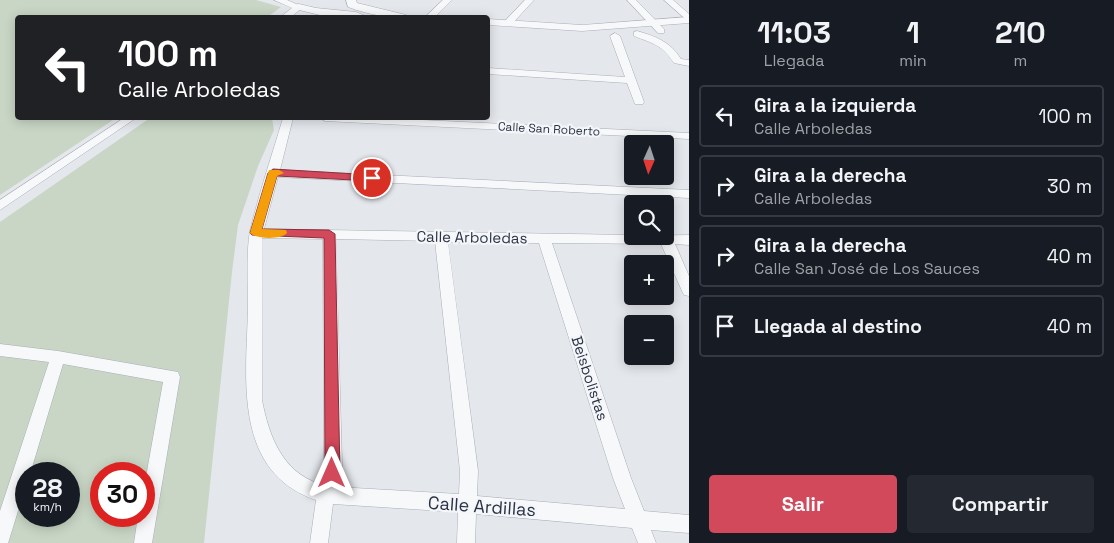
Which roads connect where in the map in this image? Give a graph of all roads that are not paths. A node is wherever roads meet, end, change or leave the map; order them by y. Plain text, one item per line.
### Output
1 (278, 0) edge
2 (311, 0) edge
3 (345, 0) edge
4 (350, 0) edge
5 (448, 0) edge
6 (530, 0) edge
7 (631, 0) edge
8 (668, 0) edge
9 (299, 8) junction
10 (288, 15) edge
11 (322, 15) edge
12 (356, 15) edge
13 (391, 15) edge
14 (431, 15) edge
15 (689, 19) edge
16 (652, 21) junction
17 (490, 22) edge
18 (508, 23) junction
19 (689, 29) edge
20 (490, 30) edge
21 (661, 31) junction
22 (637, 34) junction
23 (615, 36) junction
24 (684, 62) edge
25 (490, 70) edge
26 (631, 80) junction
27 (639, 102) dead end
28 (128, 120) edge
29 (287, 120) edge
30 (365, 120) edge
31 (686, 136) edge
32 (273, 173) junction
33 (689, 194) edge
34 (0, 206) edge
35 (256, 233) junction
36 (329, 234) junction
37 (441, 237) junction
38 (544, 238) junction
39 (624, 239) edge
40 (674, 240) edge
41 (689, 240) edge
42 (668, 245) edge
43 (689, 290) edge
44 (0, 350) edge
45 (58, 357) junction
46 (327, 495) junction
47 (468, 504) junction
48 (637, 518) junction
49 (689, 524) edge
50 (0, 540) edge
51 (143, 543) edge
52 (319, 543) edge
53 (466, 543) edge
54 (647, 543) edge

1 - 9 street
2 - 9 street
3 - 11 street
4 - 13 street
5 - 14 street
6 - 18 street
7 - 16 street
8 - 15 street
9 - 10 street
9 - 11 street
11 - 12 street
15 - 16 street
16 - 18 street
16 - 21 street
17 - 18 street
19 - 21 street
20 - 23 street
21 - 22 street
22 - 23 street
22 - 24 street
23 - 26 street
25 - 26 street
26 - 27 street
28 - 34 street
29 - 32 street
30 - 31 street, Calle San Roberto
32 - 33 street
32 - 35 street
35 - 36 street, Calle Arboledas
35 - 46 street, Calle Ardillas
36 - 37 street, Calle Arboledas
36 - 46 street
37 - 38 street, Calle Arboledas
37 - 47 street
38 - 39 street, Calle Arboledas
38 - 48 street, Beisbolistas
40 - 41 street, Calle Arboledas
42 - 43 street
44 - 45 street
45 - 50 street
45 - 51 street
46 - 47 street, Calle Ardillas
46 - 52 street
47 - 48 street, Calle Ardillas
47 - 53 street
48 - 49 street, Calle Ardillas
48 - 54 street, Beisbolistas

